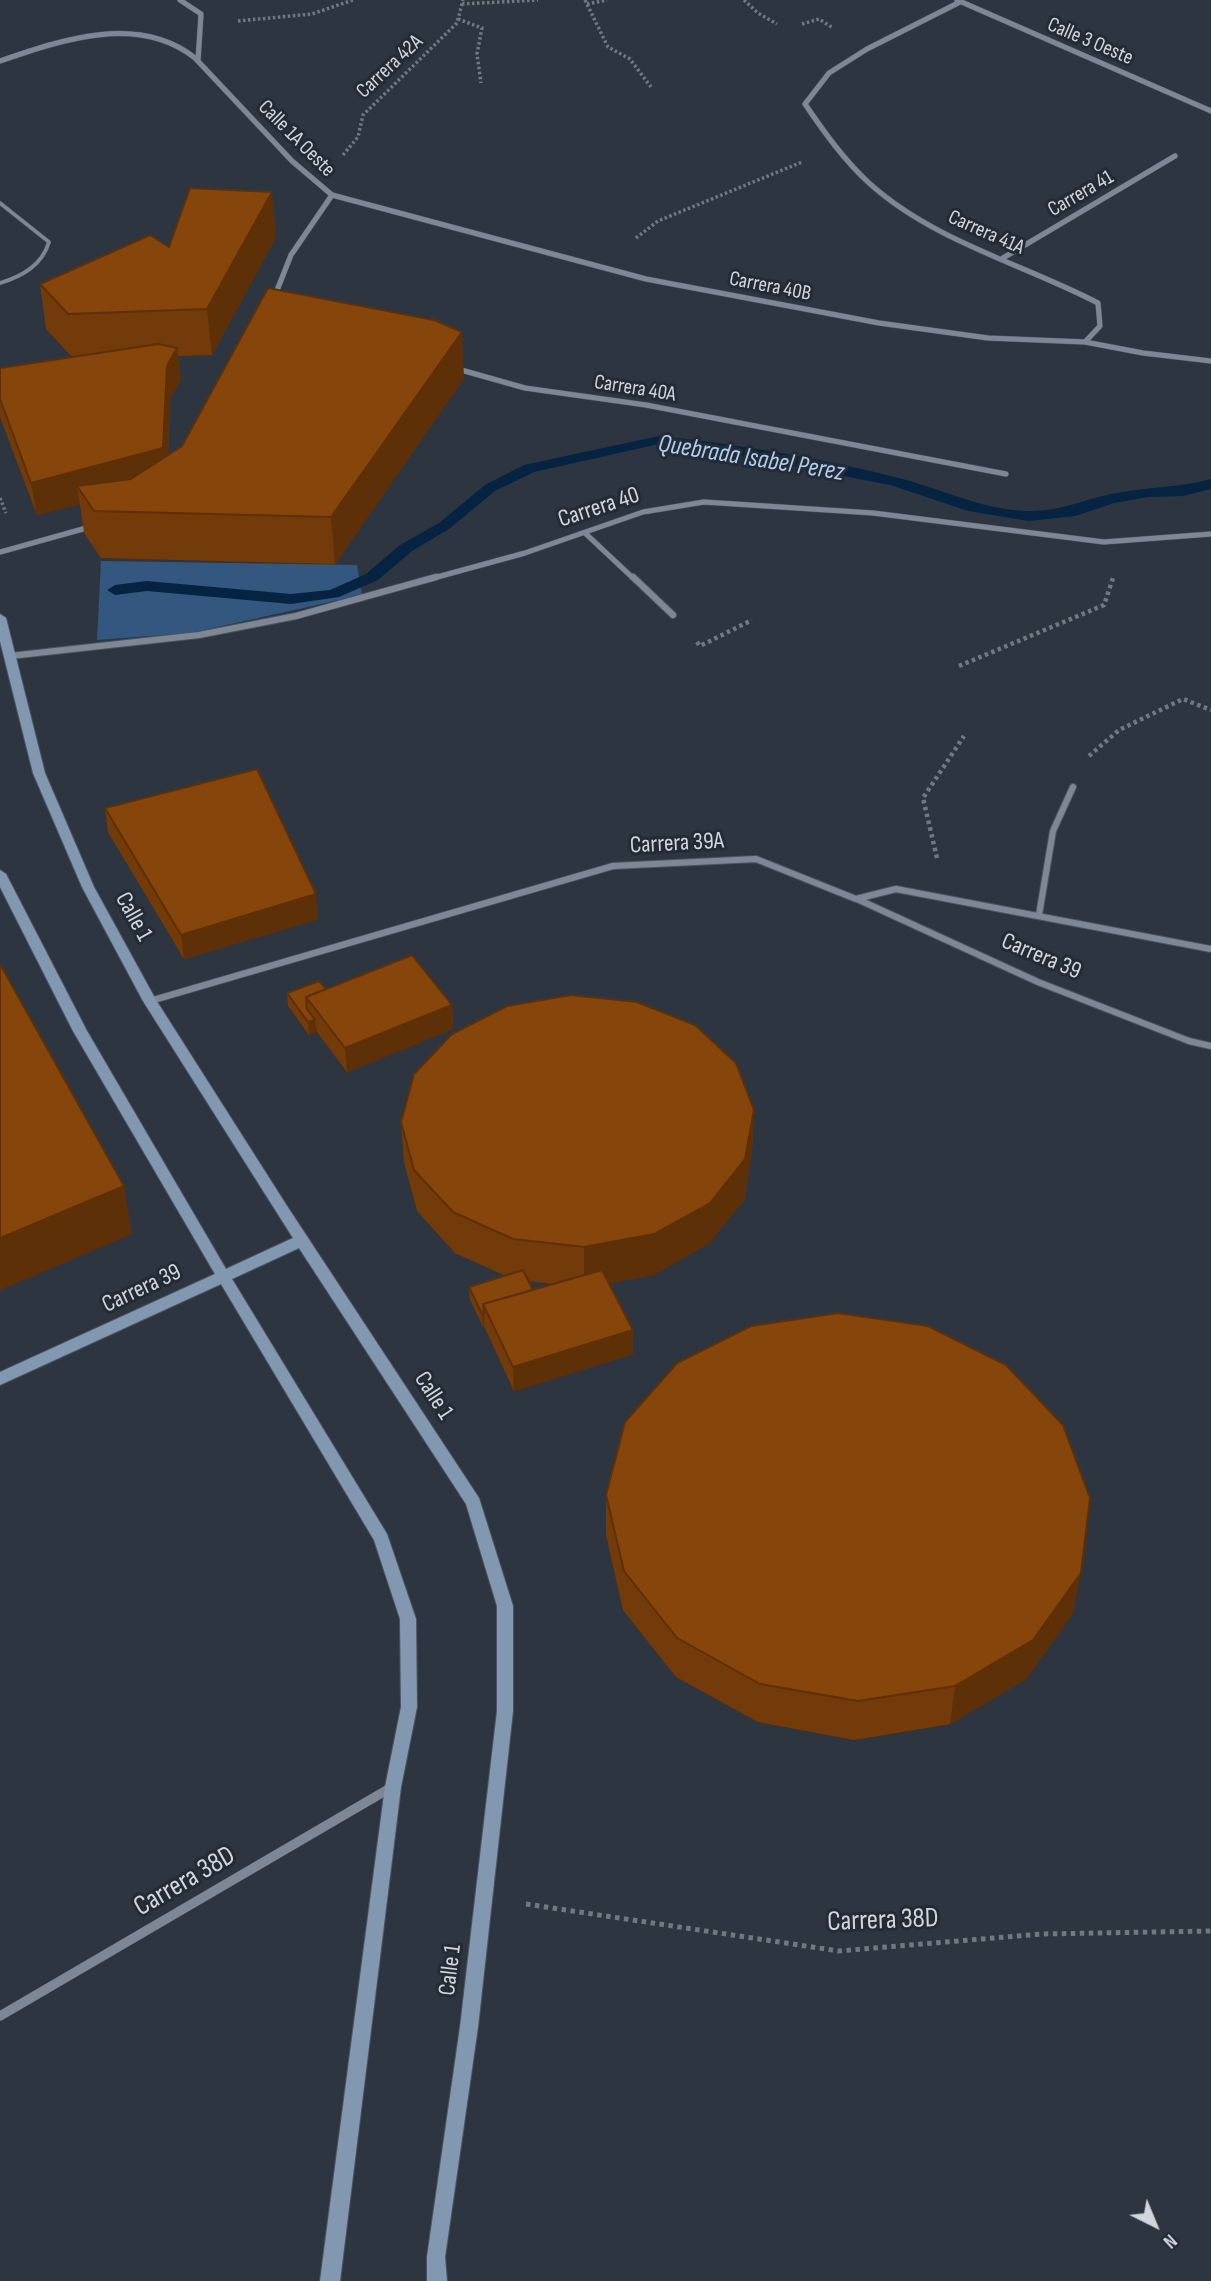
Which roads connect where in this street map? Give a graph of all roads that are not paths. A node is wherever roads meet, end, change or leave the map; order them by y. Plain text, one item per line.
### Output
1 (180, 0) edge
2 (958, 1) edge
3 (0, 61) edge
4 (198, 61) junction
5 (1211, 111) edge
6 (1175, 156) dead end
7 (332, 195) junction
8 (0, 203) edge
9 (1003, 258) junction
10 (0, 283) edge
11 (272, 304) edge
12 (1085, 342) junction
13 (1211, 361) edge
14 (451, 367) edge
15 (1006, 474) dead end
16 (101, 524) edge
17 (585, 533) junction
18 (1211, 534) edge
19 (0, 552) edge
20 (673, 615) road end
21 (0, 618) edge
22 (10, 656) junction
23 (1073, 787) road end
24 (0, 874) edge
25 (856, 899) junction
26 (1039, 915) junction
27 (1211, 949) edge
28 (150, 1001) junction
29 (1211, 1046) edge
30 (303, 1240) junction
31 (225, 1276) junction
32 (0, 1379) edge
33 (393, 1787) junction
34 (0, 2016) edge
35 (330, 2281) edge
36 (437, 2281) edge

1 - 4 street
2 - 5 street, Calle 3 Oeste
2 - 9 street, Carrera 41A
3 - 4 street
4 - 7 street, Calle 1A Oeste
6 - 9 street, Carrera 41
7 - 11 street, Calle 1A Oeste
7 - 12 street, Carrera 40B
8 - 10 lane
9 - 12 street, Carrera 41A
12 - 13 street, Carrera 40B
14 - 15 street, Carrera 40A
16 - 19 street
17 - 18 street, Carrera 40
17 - 20 street
17 - 22 street, Carrera 40
21 - 22 main road, Calle 1
22 - 28 main road, Calle 1
23 - 26 street
24 - 31 main road
25 - 26 street
25 - 28 street, Carrera 39A
25 - 29 street, Carrera 39
26 - 27 street
28 - 30 main road, Calle 1
30 - 31 main road, Carrera 39
30 - 36 main road, Calle 1
31 - 32 main road, Carrera 39
31 - 33 main road
33 - 34 street, Carrera 38D
33 - 35 main road

